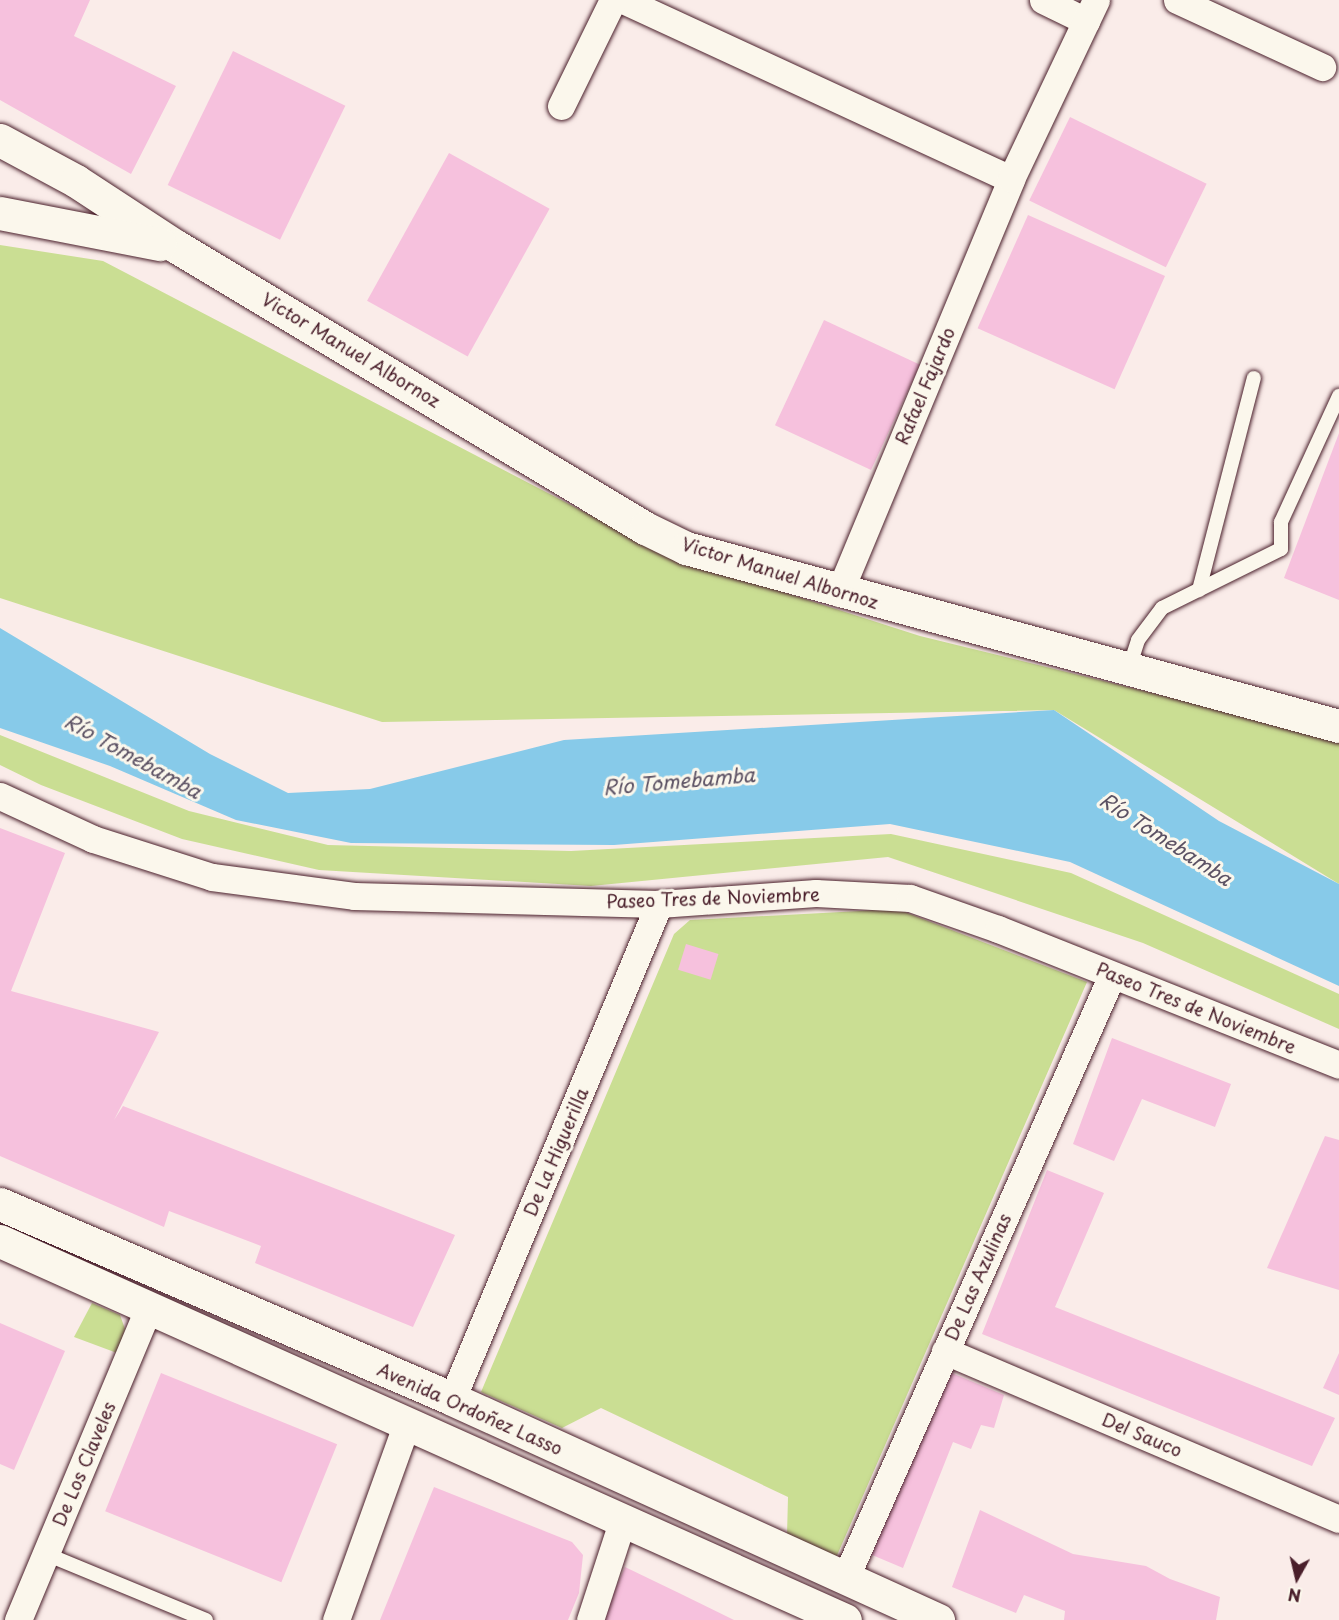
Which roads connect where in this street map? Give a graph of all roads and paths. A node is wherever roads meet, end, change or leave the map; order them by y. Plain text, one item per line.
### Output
1 (613, 0) edge
2 (623, 0) edge
3 (1043, 0) edge
4 (1177, 0) edge
5 (1091, 10) edge
6 (1322, 67) dead end
7 (561, 105) dead end
8 (0, 140) edge
9 (1011, 179) junction
10 (0, 213) edge
11 (177, 247) junction
12 (1254, 378) dead end
13 (1339, 396) edge
14 (1199, 590) junction
15 (839, 592) junction
16 (1129, 668) junction
17 (1339, 726) edge
18 (0, 796) edge
19 (659, 904) junction
20 (1112, 975) junction
21 (1339, 1065) edge
22 (0, 1204) edge
23 (0, 1241) edge
24 (149, 1307) junction
25 (945, 1351) junction
26 (452, 1400) junction
27 (407, 1422) junction
28 (623, 1519) junction
29 (1339, 1519) edge
30 (46, 1554) junction
31 (845, 1579) junction
32 (18, 1620) edge
33 (206, 1620) edge
34 (336, 1620) edge
35 (590, 1620) edge
36 (846, 1620) edge
37 (938, 1620) edge

1 - 7 street
2 - 9 street
3 - 5 street
4 - 6 street
5 - 9 street, Rafael Fajardo
8 - 11 main road, Victor Manuel Albornoz
9 - 15 street, Rafael Fajardo
10 - 11 main road, Victor Manuel Albornoz
11 - 15 main road, Victor Manuel Albornoz
12 - 14 lane
13 - 14 lane
14 - 16 lane
15 - 16 main road, Victor Manuel Albornoz
16 - 17 main road, Victor Manuel Albornoz
18 - 19 street, Paseo Tres de Noviembre
19 - 20 street, Paseo Tres de Noviembre
19 - 26 street, De La Higuerilla
20 - 21 street, Paseo Tres de Noviembre
20 - 25 street, De Las Azulinas
22 - 26 main road, Avenida Ordoñez Lasso
23 - 24 main road, Avenida Ordoñez Lasso
24 - 27 main road, Avenida Ordoñez Lasso
24 - 30 street, De Los Claveles
25 - 29 street, Del Sauco
25 - 31 street, De Las Azulinas
26 - 31 main road, Avenida Ordoñez Lasso
27 - 28 main road, Avenida Ordoñez Lasso
27 - 34 street
28 - 35 street
28 - 36 main road, Avenida Ordoñez Lasso
30 - 32 street, De Los Claveles
30 - 33 lane
31 - 37 main road, Avenida Ordoñez Lasso

